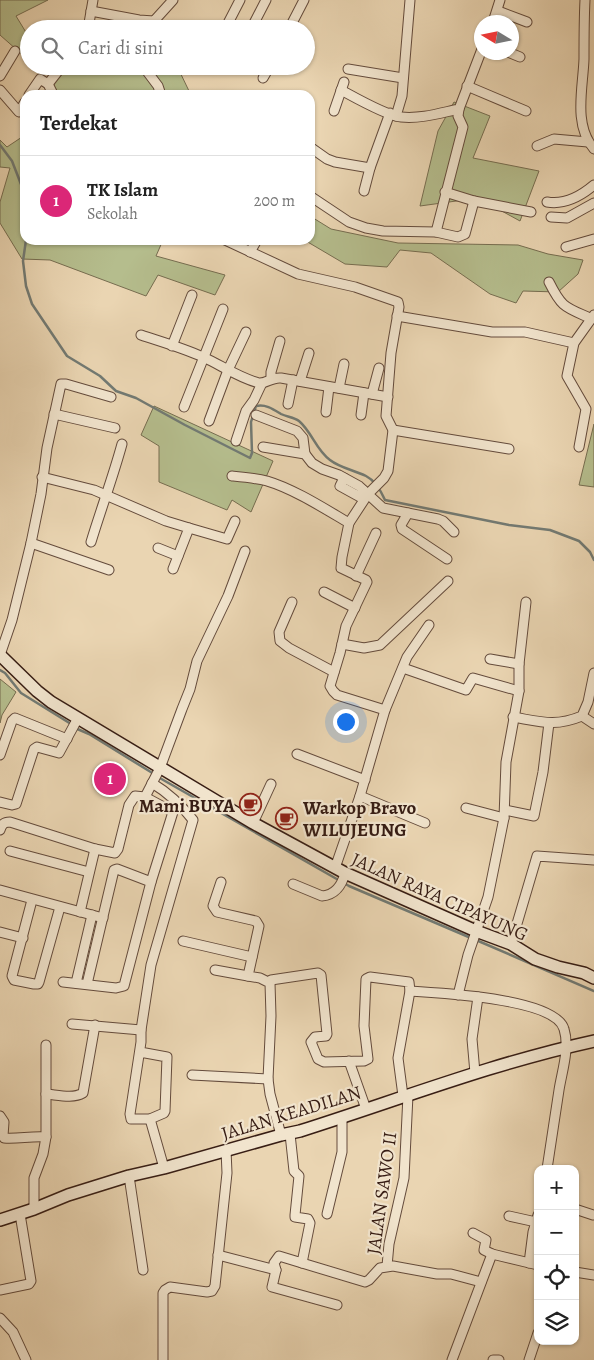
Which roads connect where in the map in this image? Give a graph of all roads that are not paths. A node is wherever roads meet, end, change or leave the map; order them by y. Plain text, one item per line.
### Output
1 (93, 0) edge
2 (173, 0) edge
3 (240, 0) edge
4 (266, 0) edge
5 (304, 0) edge
6 (410, 0) edge
7 (500, 0) edge
8 (585, 0) edge
9 (91, 11) junction
10 (498, 11) junction
11 (496, 15) edge
12 (90, 20) edge
13 (139, 20) edge
14 (156, 20) edge
15 (230, 20) edge
16 (256, 20) edge
17 (294, 20) edge
18 (527, 22) dead end
19 (589, 35) edge
20 (15, 51) dead end
21 (478, 60) edge
22 (348, 69) dead end
23 (53, 75) edge
24 (150, 75) edge
25 (265, 75) edge
26 (0, 76) edge
27 (263, 78) dead end
28 (403, 78) junction
29 (48, 84) junction
30 (467, 86) junction
31 (0, 90) edge
32 (32, 90) edge
33 (51, 90) edge
34 (159, 90) edge
35 (459, 109) junction
36 (334, 111) dead end
37 (526, 111) dead end
38 (20, 114) edge
39 (393, 115) junction
40 (537, 146) dead end
41 (591, 146) edge
42 (315, 151) edge
43 (370, 168) junction
44 (594, 185) edge
45 (364, 191) dead end
46 (445, 192) junction
47 (315, 199) edge
48 (474, 201) junction
49 (546, 202) dead end
50 (594, 203) edge
51 (531, 212) dead end
52 (550, 217) dead end
53 (436, 232) junction
54 (594, 238) edge
55 (235, 245) edge
56 (254, 245) edge
57 (566, 247) dead end
58 (250, 252) junction
59 (549, 282) dead end
60 (192, 295) dead end
61 (222, 309) dead end
62 (397, 316) junction
63 (592, 317) edge
64 (246, 332) dead end
65 (141, 335) dead end
66 (280, 341) dead end
67 (574, 343) junction
68 (172, 346) junction
69 (309, 353) dead end
70 (203, 357) junction
71 (344, 364) dead end
72 (379, 368) dead end
73 (228, 370) junction
74 (271, 378) junction
75 (297, 381) junction
76 (262, 383) junction
77 (334, 387) junction
78 (368, 393) junction
79 (111, 397) dead end
80 (388, 397) junction
81 (288, 404) dead end
82 (184, 407) dead end
83 (326, 412) dead end
84 (54, 414) junction
85 (256, 415) dead end
86 (361, 415) dead end
87 (209, 421) dead end
88 (115, 428) dead end
89 (392, 430) junction
90 (236, 441) dead end
91 (122, 444) dead end
92 (263, 447) dead end
93 (579, 447) dead end
94 (509, 449) dead end
95 (305, 454) junction
96 (232, 476) dead end
97 (42, 477) junction
98 (371, 489) junction
99 (106, 494) junction
100 (408, 513) junction
101 (235, 521) dead end
102 (349, 523) junction
103 (189, 528) junction
104 (454, 532) dead end
105 (376, 533) dead end
106 (91, 542) dead end
107 (31, 543) junction
108 (158, 548) dead end
109 (245, 551) dead end
110 (178, 556) junction
111 (447, 559) dead end
112 (173, 569) dead end
113 (109, 570) dead end
114 (356, 576) junction
115 (448, 581) dead end
116 (324, 592) dead end
117 (292, 602) dead end
118 (526, 602) dead end
119 (355, 608) junction
120 (429, 625) dead end
121 (342, 644) junction
122 (296, 645) dead end
123 (0, 655) edge
124 (490, 659) dead end
125 (519, 664) junction
126 (403, 668) junction
127 (335, 669) junction
128 (594, 673) edge
129 (519, 691) junction
130 (385, 710) junction
131 (582, 716) junction
132 (514, 718) junction
133 (548, 723) junction
134 (75, 724) junction
135 (594, 724) edge
136 (67, 739) junction
137 (297, 754) dead end
138 (0, 755) edge
139 (158, 770) junction
140 (365, 780) junction
141 (271, 784) dead end
142 (149, 790) junction
143 (360, 796) junction
144 (0, 802) edge
145 (466, 808) dead end
146 (505, 814) junction
147 (253, 823) junction
148 (426, 823) dead end
149 (0, 830) edge
150 (95, 849) junction
151 (10, 851) dead end
152 (594, 860) edge
153 (89, 872) junction
154 (341, 873) junction
155 (151, 882) junction
156 (221, 882) dead end
157 (294, 884) dead end
158 (0, 890) edge
159 (32, 900) junction
160 (60, 907) junction
161 (80, 912) junction
162 (92, 915) junction
163 (103, 918) junction
164 (0, 932) edge
165 (476, 932) junction
166 (23, 938) junction
167 (183, 941) dead end
168 (510, 944) junction
169 (252, 957) junction
170 (215, 970) dead end
171 (248, 976) junction
172 (594, 978) edge
173 (62, 982) dead end
174 (76, 983) junction
175 (270, 983) junction
176 (87, 984) junction
177 (410, 991) junction
178 (458, 995) junction
179 (478, 997) junction
180 (72, 1024) dead end
181 (95, 1025) junction
182 (141, 1030) junction
183 (594, 1041) edge
184 (46, 1045) dead end
185 (566, 1047) junction
186 (140, 1052) junction
187 (349, 1061) junction
188 (475, 1073) junction
189 (192, 1075) dead end
190 (268, 1079) junction
191 (46, 1094) junction
192 (406, 1096) junction
193 (366, 1109) junction
194 (0, 1116) edge
195 (342, 1117) junction
196 (150, 1119) junction
197 (286, 1134) junction
198 (46, 1137) junction
199 (226, 1150) junction
200 (548, 1165) edge
201 (164, 1168) junction
202 (130, 1176) junction
203 (34, 1209) junction
204 (578, 1210) edge
205 (20, 1214) junction
206 (327, 1214) dead end
207 (593, 1215) dead end
208 (509, 1216) dead end
209 (534, 1219) edge
210 (0, 1220) edge
211 (473, 1233) dead end
212 (492, 1254) junction
213 (218, 1255) junction
214 (302, 1263) junction
215 (534, 1264) edge
216 (388, 1266) junction
217 (143, 1270) dead end
218 (276, 1270) junction
219 (579, 1273) edge
220 (594, 1275) edge
221 (481, 1282) junction
222 (0, 1290) edge
223 (337, 1305) dead end
224 (0, 1318) edge
225 (534, 1345) edge
226 (26, 1360) edge
227 (163, 1360) edge
228 (452, 1360) edge
229 (493, 1360) edge
230 (500, 1360) edge
231 (529, 1360) edge

1 - 9 street
2 - 14 street
3 - 15 street
4 - 16 street
5 - 17 street
6 - 28 street
7 - 10 street
8 - 19 street
9 - 12 street
9 - 13 street
10 - 11 street
10 - 18 street
19 - 41 street
20 - 26 street
21 - 30 street
22 - 28 street
23 - 29 street
24 - 34 street
25 - 27 street
28 - 39 street
29 - 32 street
29 - 33 street
30 - 35 street
30 - 37 street
31 - 38 street
35 - 39 street
35 - 46 street
36 - 39 street
39 - 43 street
40 - 41 street
42 - 43 street
43 - 45 street
44 - 49 street
46 - 48 street
46 - 53 street
47 - 53 street
48 - 51 street
48 - 53 street
50 - 52 street
54 - 57 street
55 - 58 street
56 - 58 street
58 - 62 street
59 - 63 street
60 - 68 street
61 - 70 street
62 - 67 street
62 - 80 street
63 - 67 street
64 - 73 street
65 - 68 street
66 - 74 street
67 - 93 street
68 - 70 street
69 - 75 street
70 - 73 street
70 - 82 street
71 - 77 street
72 - 78 street
73 - 76 street
73 - 87 street
74 - 75 street
74 - 76 street
75 - 77 street
75 - 81 street
76 - 90 street
77 - 78 street
77 - 83 street
78 - 80 street
78 - 86 street
79 - 84 street
80 - 89 street
84 - 88 street
84 - 97 street
85 - 95 street
89 - 94 street
89 - 98 street
91 - 99 street
92 - 95 street
95 - 98 street
96 - 102 street
97 - 99 street
97 - 107 street
98 - 100 street
98 - 102 street
99 - 103 street
99 - 106 street
100 - 104 street
100 - 111 street
101 - 103 street
102 - 114 street
103 - 110 street
105 - 114 street
107 - 113 street
107 - 123 street
108 - 110 street
109 - 139 street
110 - 112 street
114 - 119 street
115 - 121 street
116 - 119 street
117 - 127 street
118 - 125 street
119 - 121 street
120 - 126 street
121 - 127 street
122 - 127 street
123 - 134 main road, JALAN RAYA CIPAYUNG
124 - 125 street
125 - 129 street
126 - 129 street
126 - 130 street
127 - 130 street
128 - 131 street
129 - 132 street
130 - 140 street
131 - 133 street
131 - 135 street
132 - 133 street
132 - 146 street
133 - 146 street
134 - 136 street
134 - 139 main road, JALAN RAYA CIPAYUNG
136 - 138 street
136 - 144 street
137 - 140 street
139 - 142 street
139 - 147 main road, JALAN RAYA CIPAYUNG
140 - 143 street
141 - 147 street
142 - 150 street
142 - 155 street
142 - 182 street
143 - 148 street
143 - 154 street
145 - 146 street
146 - 165 street
147 - 154 main road, JALAN RAYA CIPAYUNG
149 - 150 street
150 - 153 street
151 - 153 street
152 - 168 street
153 - 161 street
154 - 157 street
154 - 165 main road, JALAN RAYA CIPAYUNG
155 - 163 street
155 - 176 street
156 - 169 street
158 - 159 street
159 - 160 street
159 - 166 street
160 - 161 street
160 - 166 street
161 - 162 street
162 - 163 street
162 - 174 street
163 - 176 street
164 - 166 street
165 - 168 main road, JALAN RAYA CIPAYUNG
165 - 178 street
167 - 169 street
168 - 172 main road, JALAN RAYA CIPAYUNG
169 - 171 street
170 - 171 street
171 - 175 street
173 - 174 street
174 - 176 street
175 - 187 street
175 - 190 street
177 - 178 street
177 - 187 street
177 - 192 street, JALAN SAWO II
178 - 179 street
179 - 185 street
179 - 188 street
180 - 181 street
181 - 182 street
181 - 191 street
182 - 186 street
183 - 185 main road, JALAN KEADILAN
184 - 191 street
185 - 188 main road, JALAN KEADILAN
185 - 200 street
186 - 196 street
186 - 196 street
187 - 193 street
188 - 192 main road, JALAN KEADILAN
189 - 190 street
190 - 197 street
191 - 198 street
192 - 193 main road, JALAN KEADILAN
192 - 216 street, JALAN SAWO II
193 - 195 main road, JALAN KEADILAN
194 - 198 street
195 - 197 main road, JALAN KEADILAN
195 - 206 street
196 - 201 street
197 - 199 main road, JALAN KEADILAN
197 - 214 street
198 - 203 street
199 - 201 main road, JALAN KEADILAN
199 - 213 street
201 - 202 main road, JALAN KEADILAN
202 - 203 main road, JALAN KEADILAN
202 - 217 street
203 - 205 main road, JALAN KEADILAN
204 - 207 street
205 - 210 main road, JALAN KEADILAN
205 - 222 street
208 - 209 street
211 - 212 street
212 - 215 street
212 - 221 street
213 - 218 street
213 - 227 street
214 - 216 street
214 - 218 street
216 - 221 street
218 - 223 street
219 - 220 street
221 - 228 street
224 - 226 street
225 - 231 street
229 - 230 street

